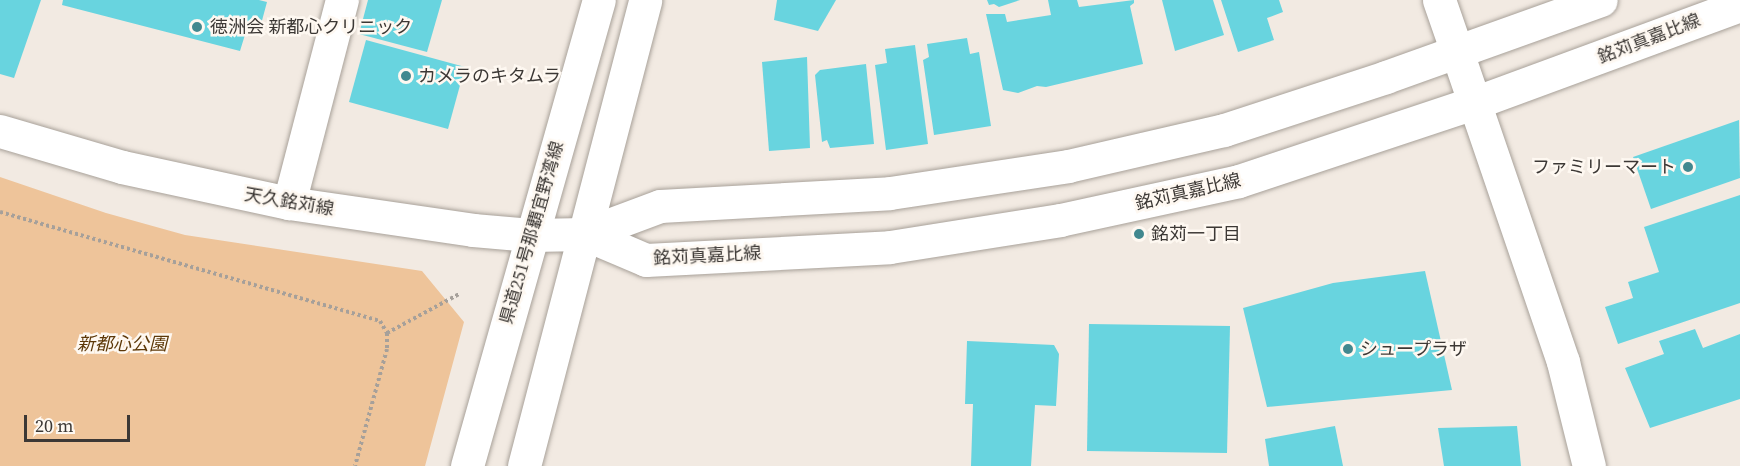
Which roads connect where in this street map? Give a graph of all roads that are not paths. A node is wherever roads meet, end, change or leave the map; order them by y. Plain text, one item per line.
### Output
1 (342, 0) edge
2 (598, 0) edge
3 (645, 0) edge
4 (1439, 0) edge
5 (1601, 0) edge
6 (1740, 5) edge
7 (1457, 52) junction
8 (1474, 103) junction
9 (0, 130) edge
10 (289, 203) junction
11 (585, 234) junction
12 (531, 235) junction
13 (467, 466) edge
14 (524, 466) edge
15 (1589, 466) edge

1 - 10 street
2 - 12 street, 県道251号那覇宜野湾線
3 - 11 street
4 - 7 street
5 - 7 street
6 - 8 street, 銘苅真嘉比線
7 - 8 street
7 - 11 street
8 - 11 street, 銘苅真嘉比線
8 - 15 street
9 - 10 street, 天久銘苅線
10 - 12 street, 天久銘苅線
11 - 12 street, 天久銘苅線
11 - 14 street
12 - 13 street, 県道251号那覇宜野湾線

